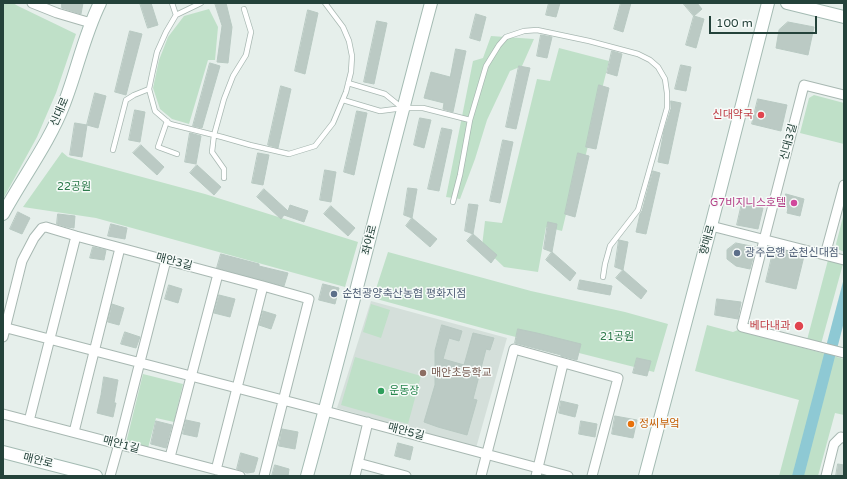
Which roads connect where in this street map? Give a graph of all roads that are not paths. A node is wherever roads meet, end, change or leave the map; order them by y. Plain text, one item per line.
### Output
1 (32, 3) edge
2 (100, 3) edge
3 (172, 3) edge
4 (201, 3) edge
5 (325, 3) edge
6 (431, 3) edge
7 (768, 3) edge
8 (787, 3) edge
9 (43, 5) edge
10 (244, 9) dead end
11 (176, 16) junction
12 (844, 17) edge
13 (91, 23) junction
14 (348, 83) junction
15 (149, 89) junction
16 (844, 95) edge
17 (343, 100) junction
18 (403, 108) junction
19 (470, 120) junction
20 (167, 121) junction
21 (214, 135) junction
22 (113, 150) dead end
23 (177, 154) dead end
24 (224, 178) dead end
25 (844, 185) edge
26 (453, 202) dead end
27 (3, 214) edge
28 (711, 226) junction
29 (76, 236) junction
30 (764, 240) junction
31 (120, 248) junction
32 (826, 255) junction
33 (166, 260) junction
34 (844, 260) edge
35 (218, 274) junction
36 (603, 277) dead end
37 (264, 286) junction
38 (4, 327) edge
39 (3, 337) edge
40 (50, 339) junction
41 (95, 350) junction
42 (844, 353) edge
43 (140, 362) junction
44 (563, 364) junction
45 (191, 376) junction
46 (237, 388) junction
47 (284, 400) junction
48 (325, 410) junction
49 (3, 414) edge
50 (29, 421) junction
51 (368, 422) junction
52 (74, 432) junction
53 (844, 438) edge
54 (119, 444) junction
55 (3, 452) edge
56 (486, 454) junction
57 (170, 457) junction
58 (358, 463) junction
59 (216, 470) junction
60 (537, 472) edge
61 (96, 476) edge
62 (110, 476) edge
63 (240, 476) edge
64 (264, 476) edge
65 (307, 476) edge
66 (355, 476) edge
67 (406, 476) edge
68 (481, 476) edge
69 (568, 476) edge
70 (592, 476) edge
71 (646, 476) edge
72 (826, 476) edge

1 - 9 street
2 - 13 street, 신대로
3 - 11 lane
4 - 11 lane
5 - 14 lane
6 - 18 street, 좌야로
7 - 28 street, 향매로
8 - 12 street
9 - 13 street
10 - 21 lane
11 - 15 lane
13 - 27 street, 신대로
14 - 17 lane
14 - 18 lane
15 - 20 lane
15 - 22 lane
16 - 30 street, 신대3길
17 - 18 lane
17 - 21 lane
18 - 19 lane
18 - 48 street, 좌야로
19 - 26 lane
19 - 36 lane
20 - 21 lane
20 - 23 lane
21 - 24 lane
25 - 32 street
28 - 30 street
28 - 71 street, 향매로
29 - 31 street, 매안3길
29 - 38 street, 매안3길
29 - 40 street
30 - 32 street
30 - 42 street
31 - 33 street, 매안3길
31 - 41 street
32 - 34 street
33 - 35 street, 매안3길
33 - 43 street
35 - 37 street, 매안3길
35 - 45 street
37 - 46 street
37 - 47 street, 매안3길
38 - 39 street
38 - 40 street, 매안5길
40 - 41 street, 매안5길
40 - 50 street
41 - 43 street, 매안5길
41 - 52 street
43 - 45 street, 매안5길
43 - 54 street
44 - 56 street
44 - 60 street
44 - 70 street
45 - 46 street, 매안5길
45 - 57 street
46 - 47 street, 매안5길
46 - 59 street
47 - 48 street, 매안5길
47 - 64 street
48 - 51 street, 매안5길
48 - 65 street, 좌야로
49 - 50 street, 매안1길
50 - 52 street, 매안1길
51 - 56 street, 매안5길
51 - 58 street
52 - 54 street, 매안1길
53 - 72 street
54 - 57 street, 매안1길
54 - 62 street
55 - 61 street, 매안로
56 - 60 street, 매안5길
56 - 68 street
57 - 59 street, 매안1길
58 - 66 street
58 - 67 street
59 - 63 street, 매안1길
60 - 69 street, 매안5길

